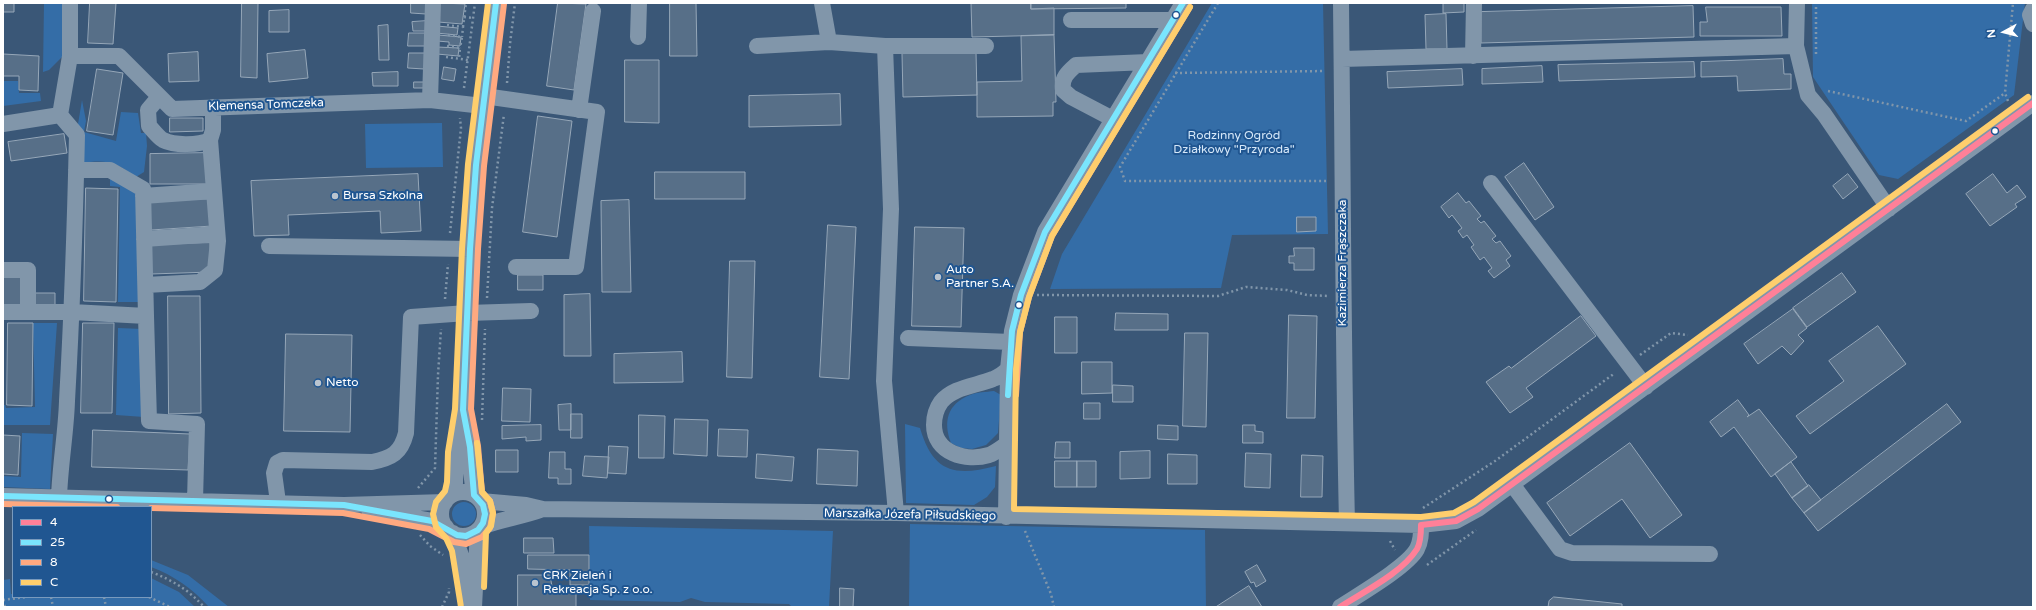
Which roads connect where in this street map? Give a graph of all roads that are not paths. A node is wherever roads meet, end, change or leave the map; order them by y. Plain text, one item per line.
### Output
1 (70, 3) edge
2 (433, 3) edge
3 (496, 3) edge
4 (639, 3) edge
5 (822, 3) edge
6 (1183, 3) edge
7 (1341, 3) edge
8 (1474, 3) edge
9 (1797, 3) edge
10 (2033, 9) edge
11 (593, 11) dead end
12 (1071, 20) dead end
13 (1173, 20) junction
14 (2033, 24) edge
15 (638, 37) dead end
16 (829, 42) junction
17 (757, 46) dead end
18 (885, 46) junction
19 (986, 46) dead end
20 (1796, 46) junction
21 (70, 56) junction
22 (1473, 56) junction
23 (1342, 60) junction
24 (1148, 62) junction
25 (159, 97) junction
26 (430, 100) junction
27 (484, 101) junction
28 (2033, 103) edge
29 (213, 107) junction
30 (579, 110) junction
31 (60, 115) junction
32 (1113, 119) junction
33 (3, 124) edge
34 (210, 140) junction
35 (76, 170) junction
36 (1491, 183) dead end
37 (214, 191) junction
38 (143, 196) junction
39 (1889, 209) junction
40 (217, 234) junction
41 (144, 239) junction
42 (269, 246) dead end
43 (470, 248) junction
44 (516, 267) dead end
45 (3, 270) edge
46 (146, 285) junction
47 (531, 311) dead end
48 (3, 312) edge
49 (28, 312) junction
50 (72, 312) junction
51 (467, 313) junction
52 (146, 316) junction
53 (908, 338) dead end
54 (1011, 342) junction
55 (1008, 369) junction
56 (1646, 387) junction
57 (464, 410) junction
58 (1007, 444) junction
59 (1512, 484) junction
60 (3, 496) edge
61 (59, 498) junction
62 (449, 498) junction
63 (477, 498) junction
64 (195, 501) junction
65 (278, 502) junction
66 (344, 505) junction
67 (543, 509) junction
68 (896, 513) junction
69 (1006, 517) junction
70 (1419, 519) junction
71 (1346, 523) junction
72 (480, 529) junction
73 (449, 530) junction
74 (1710, 554) dead end
75 (469, 607) edge
76 (474, 607) edge
77 (1340, 607) edge

1 - 21 street
2 - 26 street
3 - 27 street
4 - 15 street
5 - 16 street
6 - 13 street
7 - 23 street, Kazimierza Frąszczaka
8 - 22 street
9 - 20 street
10 - 14 street
11 - 30 street
12 - 13 street
13 - 24 street
16 - 17 street
16 - 18 street
18 - 19 street
18 - 68 street
20 - 22 street
20 - 39 street
21 - 25 street, Klemensa Tomczeka
21 - 31 street
22 - 23 street
23 - 71 street, Kazimierza Frąszczaka
24 - 32 street
24 - 32 street
25 - 29 street, Klemensa Tomczeka
25 - 34 street
26 - 27 street, Klemensa Tomczeka
26 - 29 street, Klemensa Tomczeka
27 - 30 street, Klemensa Tomczeka
27 - 43 street
28 - 39 street, Marszałka Józefa Piłsudskiego
29 - 34 street
30 - 44 street, Klemensa Tomczeka
31 - 33 street
31 - 35 street
32 - 54 street
34 - 37 street
35 - 38 street
35 - 50 street
36 - 56 street
37 - 38 street
37 - 40 street
38 - 41 street
39 - 56 street, Marszałka Józefa Piłsudskiego
40 - 41 street
40 - 46 street
41 - 46 street
42 - 43 street
43 - 51 street
45 - 49 street
46 - 52 street
47 - 51 street
48 - 49 street
49 - 50 street
50 - 52 street
50 - 61 street
51 - 57 street
51 - 65 street
52 - 64 street
53 - 54 street
54 - 55 street
55 - 58 street
55 - 58 street
56 - 59 street, Marszałka Józefa Piłsudskiego
57 - 62 street
57 - 63 street
58 - 69 street
59 - 70 street, Marszałka Józefa Piłsudskiego
59 - 74 street
60 - 61 street
61 - 64 street
62 - 63 street
62 - 66 street
62 - 73 street
63 - 67 street
63 - 72 street
64 - 65 street
65 - 66 street
66 - 73 street
67 - 68 street, Marszałka Józefa Piłsudskiego
67 - 72 street
68 - 69 street, Marszałka Józefa Piłsudskiego
69 - 71 street, Marszałka Józefa Piłsudskiego
70 - 71 street, Marszałka Józefa Piłsudskiego
70 - 77 street
72 - 73 street
72 - 76 street
73 - 75 street

